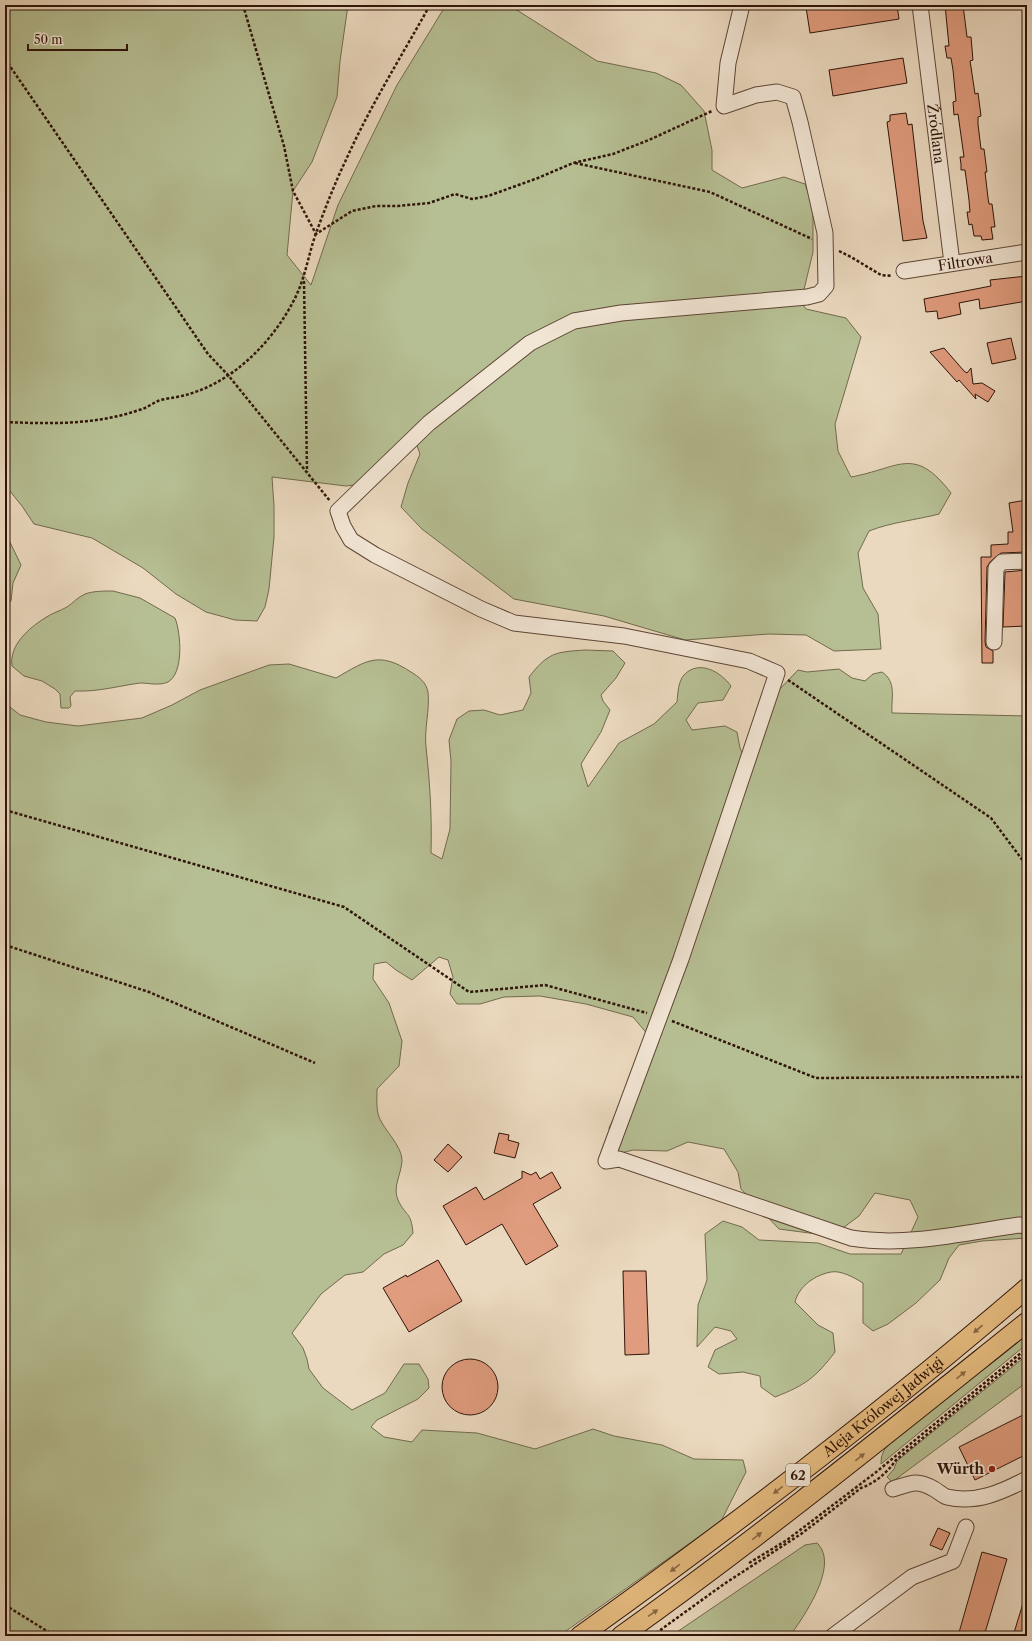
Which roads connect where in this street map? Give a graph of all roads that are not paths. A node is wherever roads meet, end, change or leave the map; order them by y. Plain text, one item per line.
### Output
1 (742, 5) edge
2 (920, 5) edge
3 (1027, 252) edge
4 (952, 263) junction
5 (904, 271) road end
6 (1027, 561) edge
7 (994, 642) dead end
8 (1027, 1226) edge
9 (1027, 1288) edge
10 (1027, 1322) edge
11 (1027, 1479) edge
12 (893, 1489) dead end
13 (966, 1528) dead end
14 (580, 1636) edge
15 (621, 1636) edge
16 (833, 1636) edge

1 - 8 street
2 - 4 street, Źródlana
3 - 4 street, Filtrowa
4 - 5 street, Filtrowa
6 - 7 street
9 -> 14 main road, Aleja Królowej Jadwigi / 62
15 -> 10 main road, Aleja Królowej Jadwigi / 62
11 - 12 street
13 - 16 street

